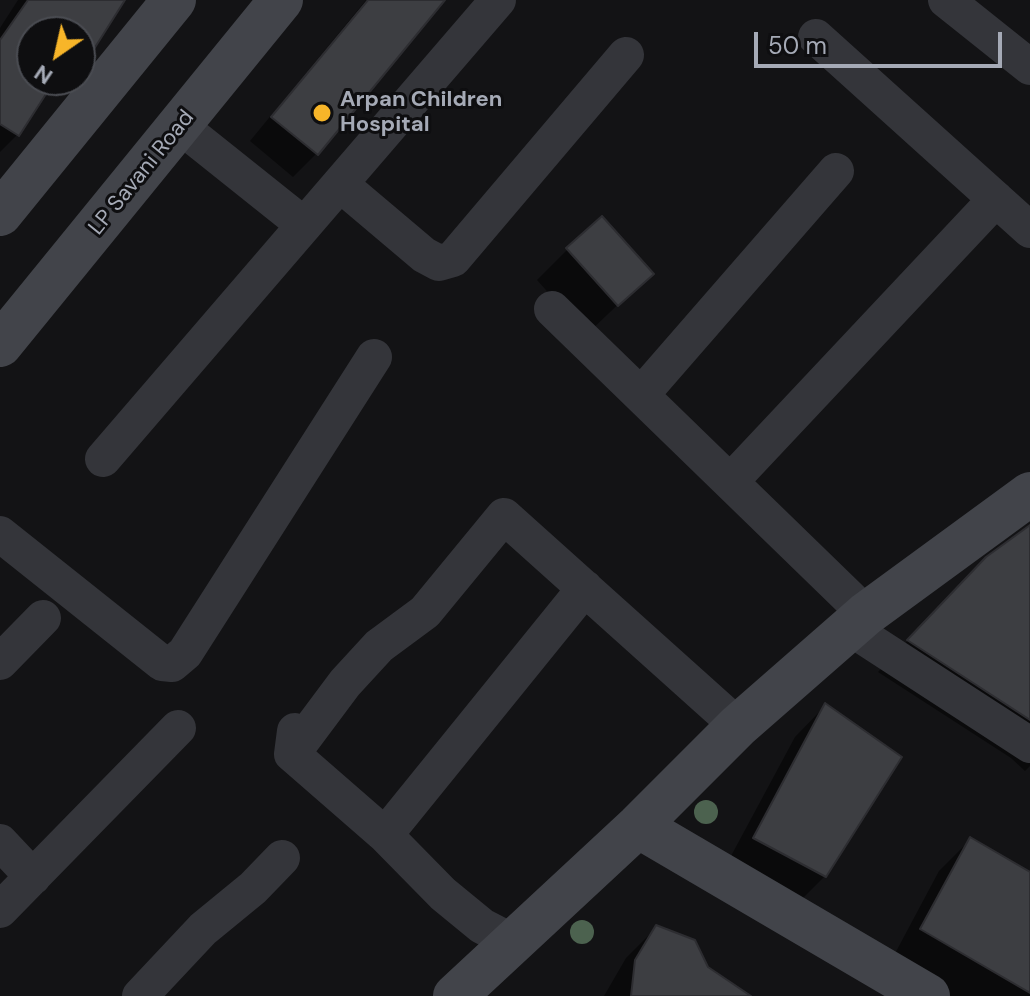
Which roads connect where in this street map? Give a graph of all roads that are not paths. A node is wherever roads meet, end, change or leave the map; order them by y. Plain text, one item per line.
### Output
1 (174, 0) edge
2 (281, 0) edge
3 (498, 0) edge
4 (946, 0) edge
5 (816, 37) dead end
6 (626, 55) dead end
7 (1030, 67) edge
8 (180, 126) junction
9 (836, 171) dead end
10 (340, 184) junction
11 (996, 199) junction
12 (0, 214) edge
13 (304, 225) junction
14 (1030, 230) edge
15 (552, 309) dead end
16 (0, 345) edge
17 (374, 357) dead end
18 (641, 395) junction
19 (103, 459) dead end
20 (730, 482) junction
21 (1030, 494) edge
22 (0, 534) edge
23 (585, 588) junction
24 (43, 618) dead end
25 (858, 621) junction
26 (0, 662) edge
27 (298, 706) dead end
28 (738, 726) junction
29 (178, 728) dead end
30 (1030, 745) edge
31 (292, 754) junction
32 (638, 826) junction
33 (385, 835) junction
34 (0, 842) edge
35 (282, 858) dead end
36 (33, 877) junction
37 (0, 910) edge
38 (513, 942) junction
39 (140, 996) edge
40 (455, 996) edge
41 (928, 996) edge

1 - 12 street
2 - 8 street, LP Savani Road
3 - 10 street
4 - 7 street
5 - 11 street
6 - 10 street
8 - 13 street
8 - 16 street, LP Savani Road
9 - 18 street
10 - 13 street
11 - 14 street
11 - 20 street
13 - 19 street
15 - 18 street
17 - 22 street
18 - 20 street
20 - 25 street
21 - 25 street
23 - 28 street
23 - 31 street
23 - 33 street
24 - 26 street
25 - 28 street
25 - 30 street
27 - 31 street
28 - 32 street
29 - 36 street
31 - 33 street
32 - 38 street
32 - 41 street
33 - 38 street
34 - 36 street
35 - 39 street
36 - 37 street
38 - 40 street

